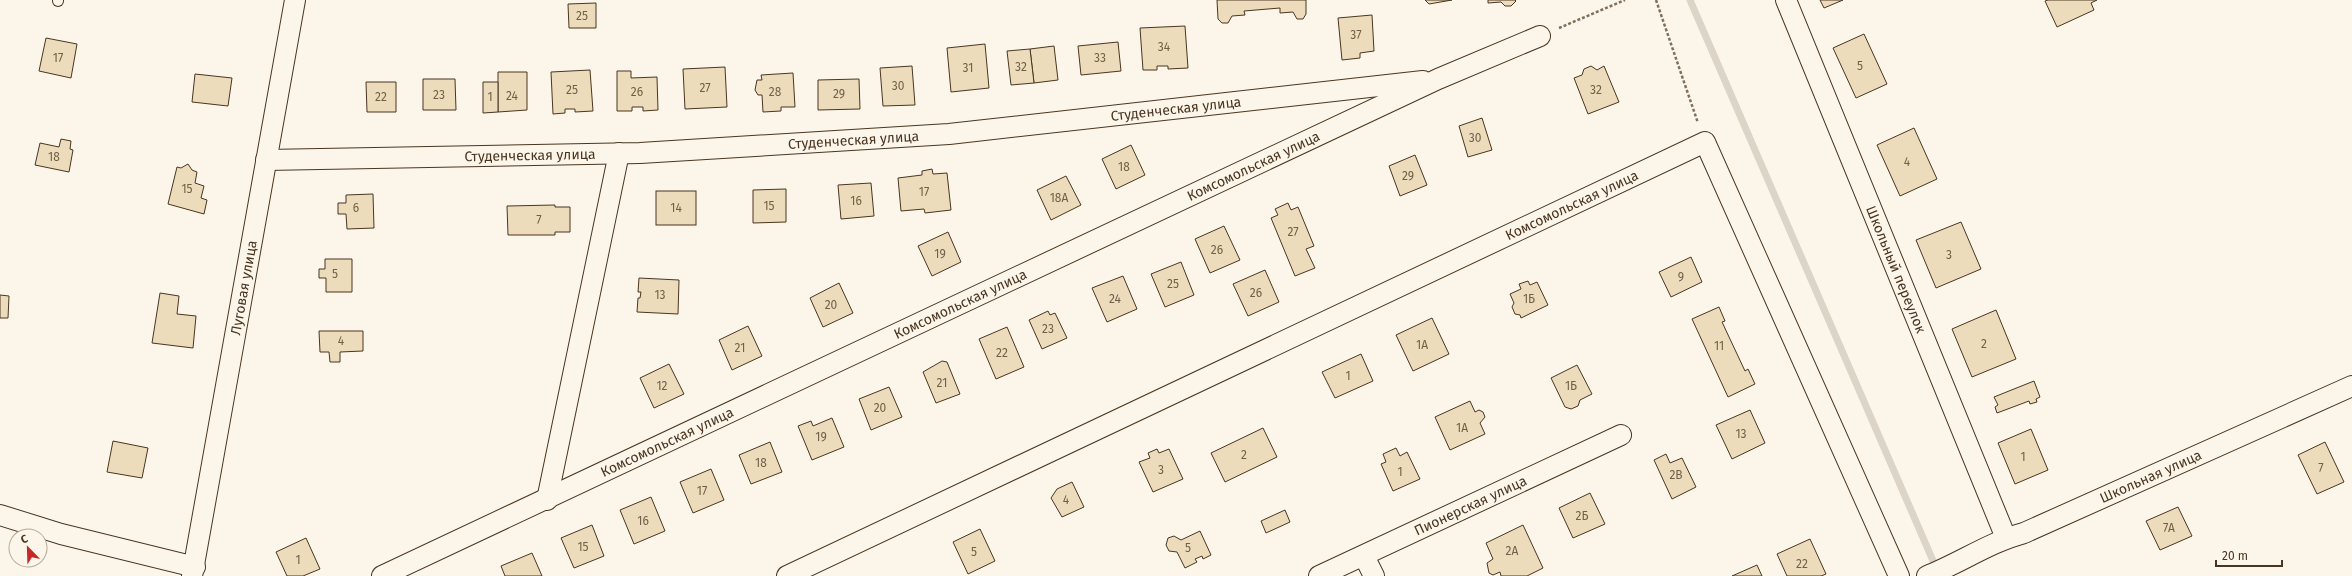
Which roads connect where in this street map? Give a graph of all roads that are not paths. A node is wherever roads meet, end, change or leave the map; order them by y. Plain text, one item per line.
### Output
1 (295, 0) edge
2 (1786, 0) edge
3 (1540, 36) road end
4 (1438, 79) junction
5 (620, 153) junction
6 (266, 160) junction
7 (2352, 386) edge
8 (1621, 435) dead end
9 (547, 500) junction
10 (0, 515) edge
11 (2006, 538) junction
12 (1364, 556) junction
13 (193, 571) edge
14 (382, 576) edge
15 (787, 576) edge
16 (1319, 576) edge
17 (1374, 576) edge
18 (1899, 576) edge
19 (1927, 576) edge

1 - 6 street, Луговая улица
2 - 11 street, Школьный переулок
3 - 4 street, Комсомольская улица
4 - 5 street, Студенческая улица
4 - 9 street, Комсомольская улица
5 - 6 street, Студенческая улица
5 - 9 street
6 - 13 street, Луговая улица
7 - 11 street, Школьная улица
8 - 12 street, Пионерская улица
9 - 14 street, Комсомольская улица
10 - 13 street
11 - 19 street, Школьная улица
12 - 16 street, Пионерская улица
12 - 17 street
15 - 18 street, Комсомольская улица

